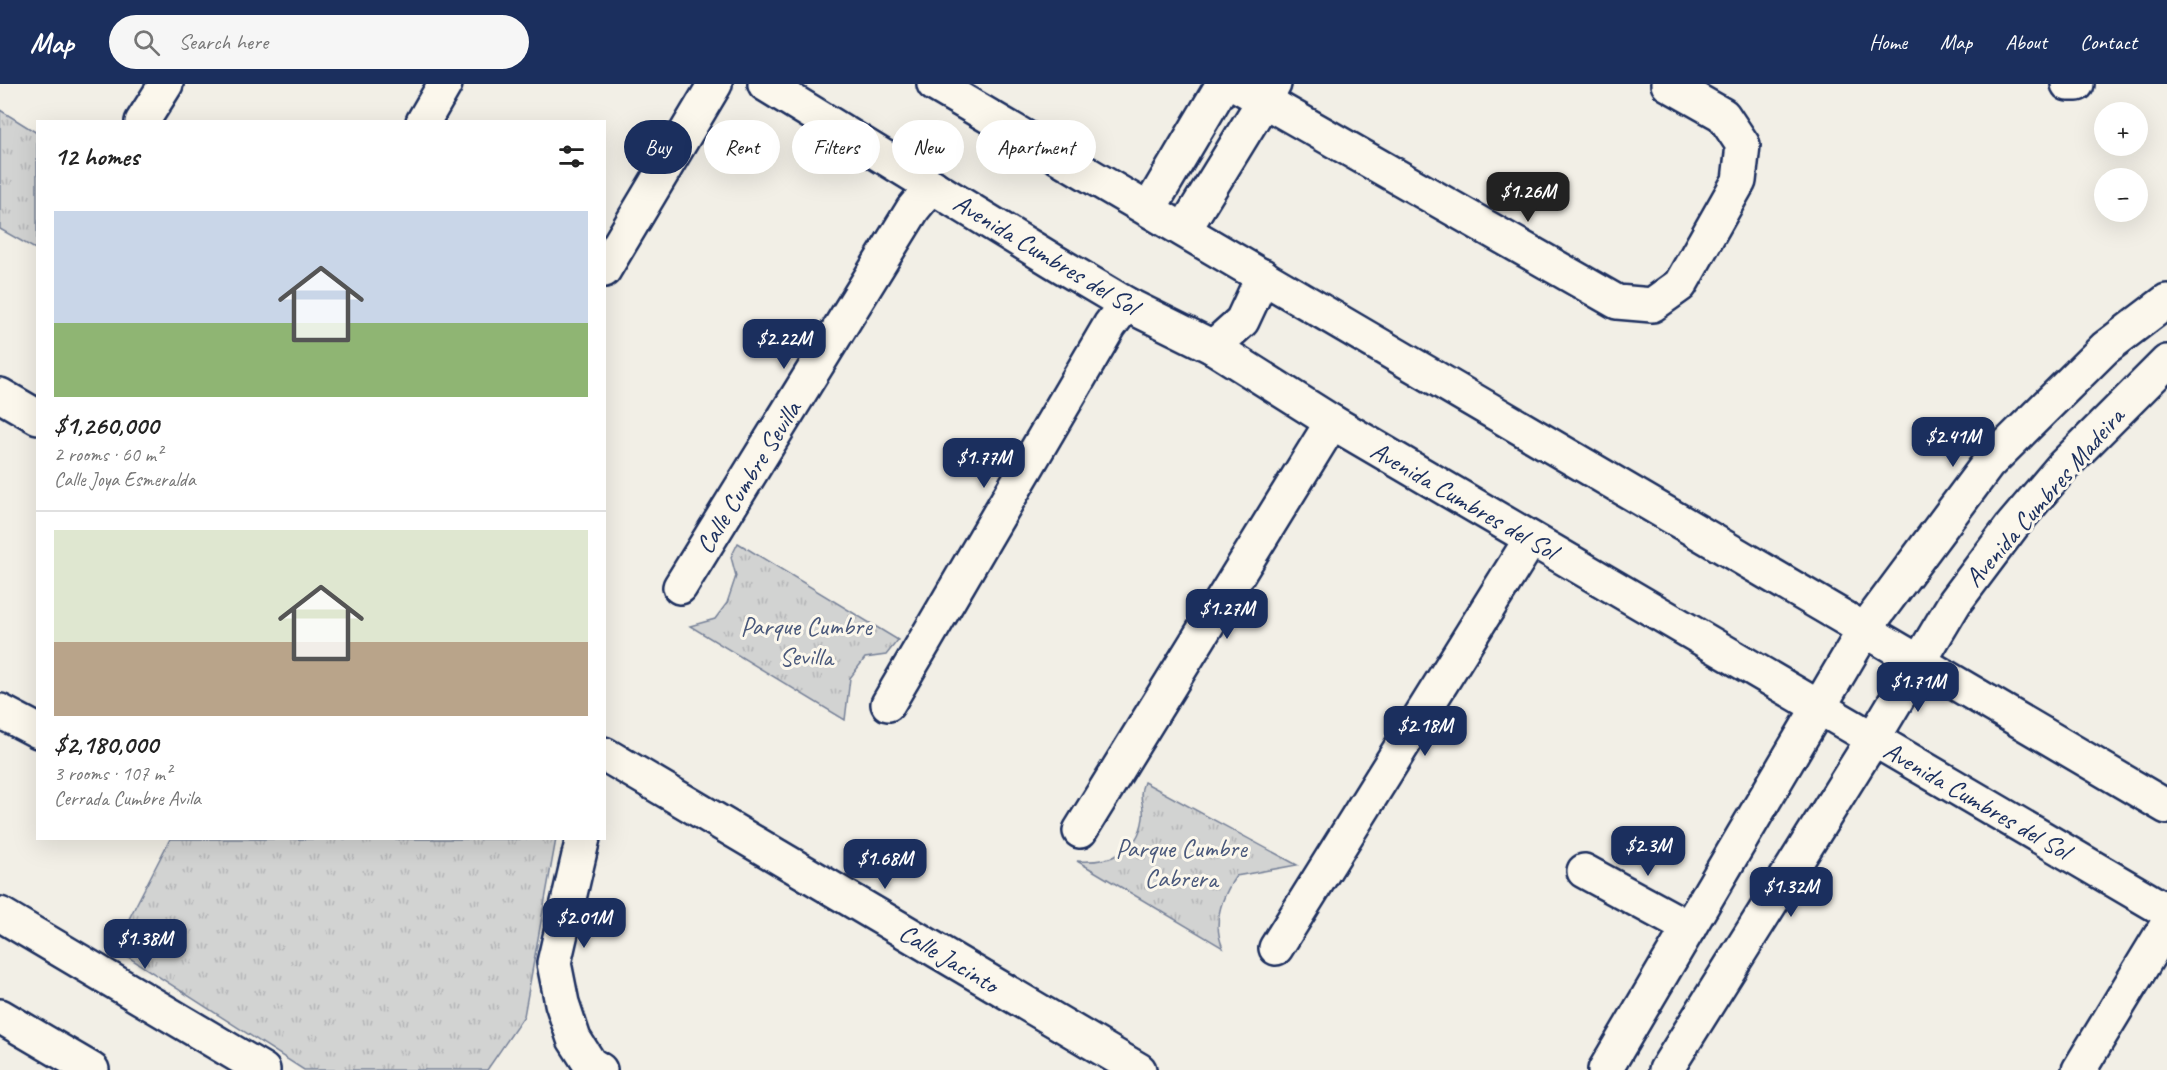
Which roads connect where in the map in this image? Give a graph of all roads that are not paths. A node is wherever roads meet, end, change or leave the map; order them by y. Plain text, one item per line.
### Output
1 (166, 84) edge
2 (445, 84) edge
3 (715, 84) edge
4 (765, 84) edge
5 (934, 84) edge
6 (1222, 84) edge
7 (1235, 84) edge
8 (1668, 84) edge
9 (2068, 84) edge
10 (2077, 84) edge
11 (1268, 93) edge
12 (143, 120) edge
13 (424, 120) edge
14 (932, 186) junction
15 (1149, 209) junction
16 (1184, 230) junction
17 (606, 267) edge
18 (1263, 276) junction
19 (2167, 301) edge
20 (1126, 304) junction
21 (1213, 347) junction
22 (2167, 362) edge
23 (0, 394) edge
24 (36, 416) edge
25 (1332, 422) junction
26 (1531, 539) junction
27 (680, 587) dead end
28 (1865, 629) junction
29 (1919, 661) junction
30 (888, 704) dead end
31 (1820, 706) junction
32 (0, 711) edge
33 (36, 730) edge
34 (1873, 739) junction
35 (606, 755) edge
36 (2167, 807) edge
37 (1080, 831) dead end
38 (584, 840) edge
39 (1584, 871) dead end
40 (2167, 911) edge
41 (0, 914) edge
42 (2167, 925) edge
43 (1689, 928) junction
44 (1276, 948) dead end
45 (0, 1016) edge
46 (92, 1070) edge
47 (263, 1070) edge
48 (600, 1070) edge
49 (1139, 1070) edge
50 (1605, 1070) edge
51 (1666, 1070) edge
52 (2079, 1070) edge

1 - 12 street
2 - 13 street
3 - 17 street
4 - 14 street, Avenida Cumbres del Sol
5 - 15 street
6 - 15 street
7 - 11 street
8 - 11 street
9 - 10 street
11 - 16 street
14 - 20 street, Avenida Cumbres del Sol
14 - 27 street, Calle Cumbre Sevilla
15 - 16 street
16 - 18 street
18 - 21 street
18 - 28 street
19 - 28 street
20 - 21 street, Avenida Cumbres del Sol
20 - 30 street
21 - 25 street, Avenida Cumbres del Sol
22 - 29 street, Avenida Cumbres Madeira
23 - 24 street
25 - 26 street, Avenida Cumbres del Sol
25 - 37 street
26 - 31 street, Avenida Cumbres del Sol
26 - 44 street
28 - 29 street
28 - 31 street
29 - 34 street, Avenida Cumbres Madeira
29 - 36 street
31 - 34 street, Avenida Cumbres del Sol
31 - 43 street
32 - 33 street
34 - 40 street, Avenida Cumbres del Sol
34 - 51 street, Avenida Cumbres Madeira
35 - 49 street, Calle Jacinto
38 - 48 street
39 - 43 street
41 - 47 street
42 - 52 street
43 - 50 street
45 - 46 street

